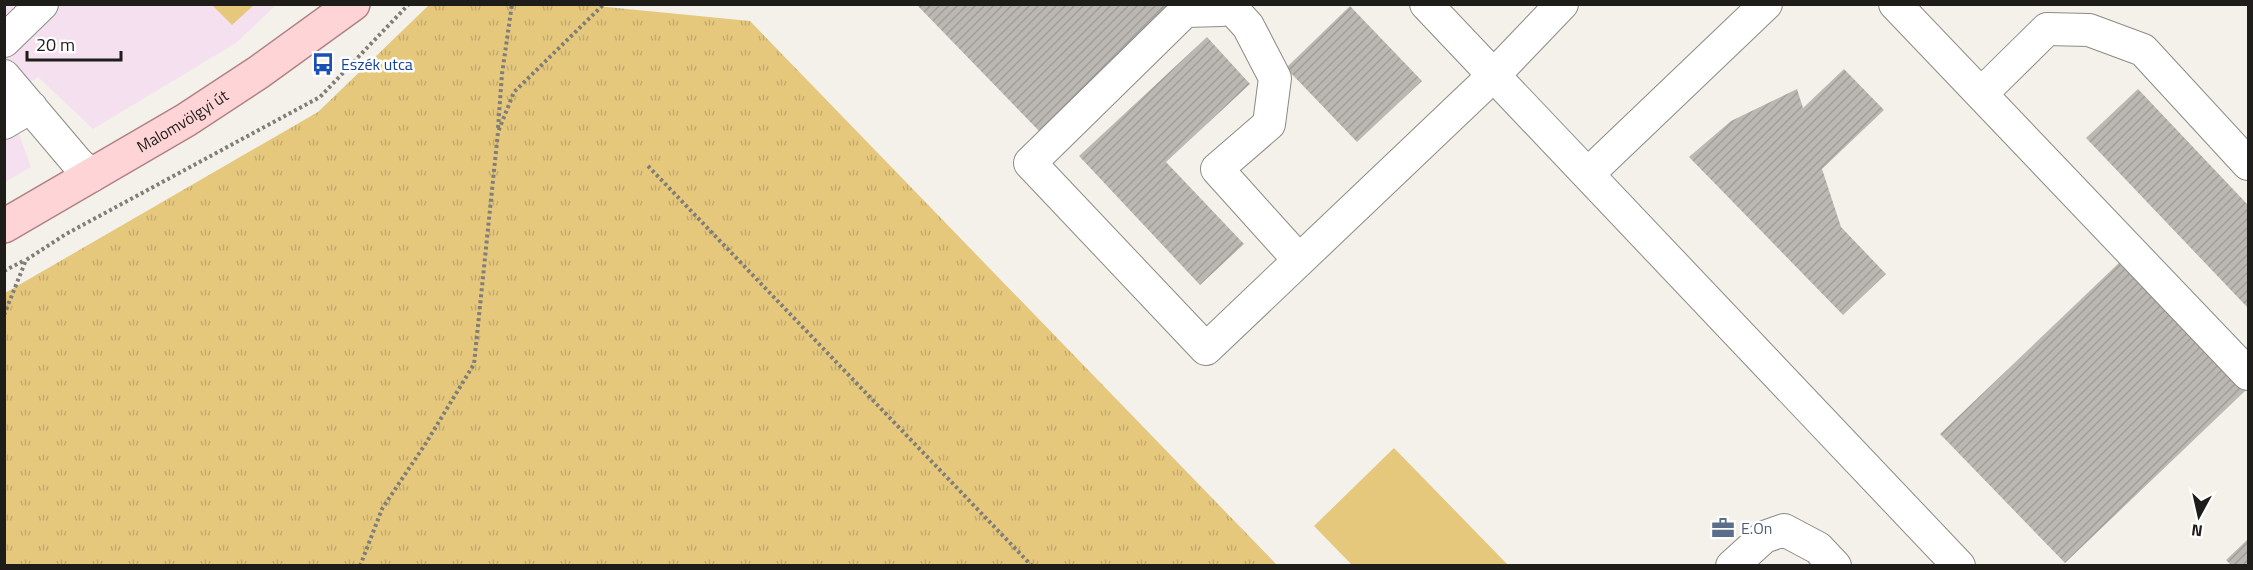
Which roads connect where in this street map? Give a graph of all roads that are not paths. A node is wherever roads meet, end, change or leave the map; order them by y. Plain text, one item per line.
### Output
1 (42, 4) edge
2 (353, 4) edge
3 (1228, 4) edge
4 (1426, 4) edge
5 (1562, 4) edge
6 (1766, 4) edge
7 (1895, 4) edge
8 (4, 41) edge
9 (1494, 75) junction
10 (4, 76) edge
11 (1980, 94) junction
12 (31, 107) junction
13 (4, 123) edge
14 (2248, 164) edge
15 (1588, 174) junction
16 (91, 176) junction
17 (4, 226) edge
18 (1299, 260) junction
19 (2248, 374) edge
20 (1732, 566) edge
21 (1835, 566) edge
22 (1959, 566) edge

1 - 8 lane
2 - 16 main road, Malomvölgyi út
3 - 18 lane
3 - 18 lane
4 - 9 lane
5 - 9 lane
6 - 15 lane
7 - 11 lane
9 - 15 lane
9 - 18 lane
10 - 12 lane
11 - 14 lane
11 - 19 lane
12 - 13 lane
12 - 16 lane
15 - 22 lane
16 - 17 main road, Malomvölgyi út
20 - 21 lane

